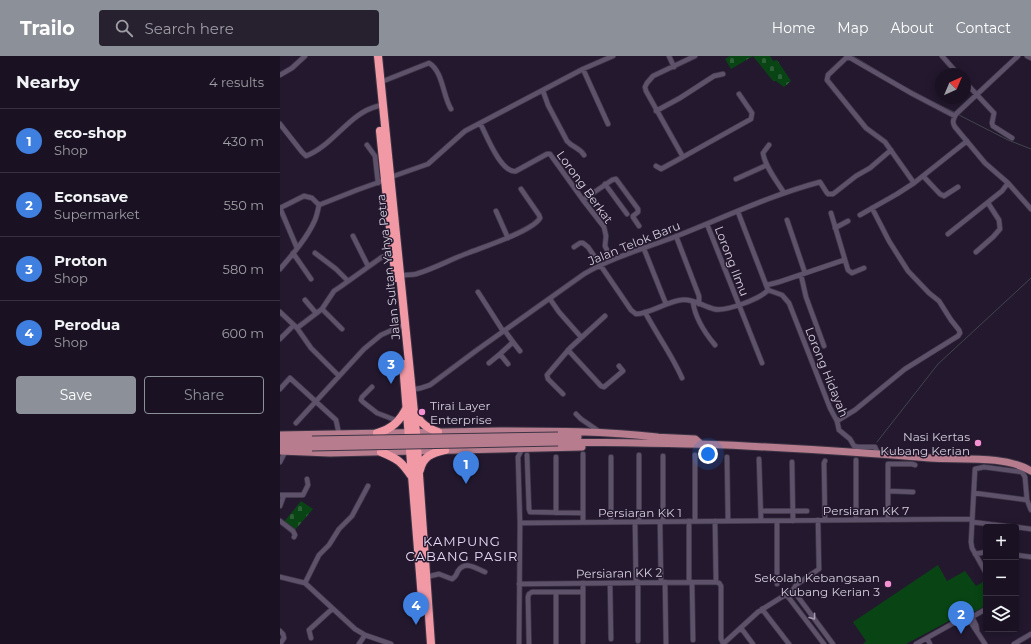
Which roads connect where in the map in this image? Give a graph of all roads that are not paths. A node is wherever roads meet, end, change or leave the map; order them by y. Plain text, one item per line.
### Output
1 (305, 56) edge
2 (373, 56) edge
3 (378, 56) edge
4 (613, 56) edge
5 (669, 56) edge
6 (696, 56) edge
7 (847, 56) edge
8 (942, 56) edge
9 (1018, 56) edge
10 (1027, 56) edge
11 (1031, 58) edge
12 (674, 67) junction
13 (953, 68) edge
14 (583, 69) junction
15 (723, 74) dead end
16 (280, 75) edge
17 (381, 82) junction
18 (971, 88) edge
19 (543, 91) junction
20 (739, 94) dead end
21 (977, 95) junction
22 (378, 106) junction
23 (451, 109) dead end
24 (656, 111) junction
25 (955, 116) junction
26 (480, 123) junction
27 (280, 124) edge
28 (608, 124) dead end
29 (1012, 138) dead end
30 (967, 141) junction
31 (367, 145) dead end
32 (769, 145) dead end
33 (891, 150) junction
34 (584, 155) dead end
35 (683, 157) junction
36 (767, 165) junction
37 (656, 166) dead end
38 (923, 176) junction
39 (736, 179) dead end
40 (385, 180) junction
41 (914, 183) junction
42 (1008, 183) junction
43 (605, 184) junction
44 (958, 187) dead end
45 (521, 189) dead end
46 (784, 193) junction
47 (583, 200) junction
48 (988, 202) junction
49 (319, 205) junction
50 (280, 208) edge
51 (872, 208) junction
52 (1031, 209) edge
53 (496, 212) dead end
54 (738, 212) junction
55 (831, 213) dead end
56 (627, 214) dead end
57 (860, 215) dead end
58 (787, 220) dead end
59 (848, 221) dead end
60 (707, 224) junction
61 (639, 226) dead end
62 (835, 228) junction
63 (948, 234) dead end
64 (354, 236) dead end
65 (676, 236) junction
66 (508, 238) junction
67 (574, 247) dead end
68 (297, 248) junction
69 (394, 248) junction
70 (644, 249) junction
71 (976, 252) dead end
72 (294, 253) junction
73 (315, 254) dead end
74 (612, 260) junction
75 (844, 260) junction
76 (601, 264) junction
77 (368, 266) junction
78 (864, 268) dead end
79 (280, 269) edge
80 (803, 274) junction
81 (401, 275) junction
82 (311, 279) dead end
83 (348, 281) junction
84 (767, 287) junction
85 (478, 292) dead end
86 (550, 299) junction
87 (305, 300) dead end
88 (693, 302) junction
89 (666, 304) junction
90 (699, 304) junction
91 (738, 304) junction
92 (322, 309) junction
93 (280, 312) edge
94 (645, 312) junction
95 (316, 313) junction
96 (605, 316) dead end
97 (401, 326) junction
98 (296, 327) junction
99 (342, 329) dead end
100 (504, 331) junction
101 (582, 337) junction
102 (280, 339) edge
103 (513, 342) junction
104 (715, 345) dead end
105 (824, 346) dead end
106 (568, 350) junction
107 (520, 351) dead end
108 (500, 354) junction
109 (490, 363) dead end
110 (762, 363) dead end
111 (508, 364) dead end
112 (619, 366) dead end
113 (339, 376) junction
114 (682, 378) dead end
115 (372, 387) dead end
116 (280, 389) edge
117 (411, 390) junction
118 (563, 394) dead end
119 (315, 401) junction
120 (410, 407) junction
121 (576, 414) dead end
122 (837, 421) junction
123 (398, 422) junction
124 (296, 423) dead end
125 (412, 432) junction
126 (428, 432) junction
127 (438, 432) junction
128 (377, 433) junction
129 (390, 433) junction
130 (600, 433) junction
131 (340, 434) junction
132 (280, 435) edge
133 (280, 440) edge
134 (658, 440) junction
135 (312, 443) junction
136 (511, 449) junction
137 (282, 450) edge
138 (414, 450) junction
139 (434, 450) junction
140 (445, 450) junction
141 (385, 451) junction
142 (525, 452) junction
143 (583, 454) dead end
144 (878, 454) junction
145 (639, 455) dead end
146 (662, 456) dead end
147 (695, 456) dead end
148 (518, 457) junction
149 (556, 457) dead end
150 (611, 457) dead end
151 (727, 457) dead end
152 (759, 459) dead end
153 (825, 460) dead end
154 (856, 460) dead end
155 (280, 462) edge
156 (792, 462) dead end
157 (915, 465) dead end
158 (1031, 471) edge
159 (416, 477) junction
160 (307, 479) dead end
161 (368, 486) dead end
162 (888, 491) junction
163 (913, 492) dead end
164 (974, 493) junction
165 (282, 495) edge
166 (1027, 500) junction
167 (280, 506) edge
168 (1031, 510) edge
169 (761, 511) junction
170 (793, 511) junction
171 (808, 511) dead end
172 (556, 513) junction
173 (583, 513) junction
174 (818, 520) junction
175 (825, 520) junction
176 (856, 520) junction
177 (888, 520) junction
178 (280, 521) edge
179 (689, 521) junction
180 (695, 521) junction
181 (715, 521) junction
182 (728, 521) junction
183 (761, 521) junction
184 (777, 521) junction
185 (793, 521) junction
186 (972, 521) junction
187 (583, 522) junction
188 (611, 522) junction
189 (637, 522) junction
190 (661, 522) junction
191 (520, 523) junction
192 (994, 524) edge
193 (1019, 528) edge
194 (1031, 529) edge
195 (294, 537) dead end
196 (983, 553) edge
197 (975, 554) junction
198 (1019, 555) edge
199 (1031, 557) edge
200 (983, 568) edge
201 (485, 572) dead end
202 (280, 577) edge
203 (426, 577) junction
204 (637, 582) junction
205 (663, 582) junction
206 (691, 582) junction
207 (717, 582) junction
208 (305, 583) junction
209 (553, 583) junction
210 (583, 583) junction
211 (610, 583) junction
212 (519, 584) junction
213 (777, 584) dead end
214 (793, 590) junction
215 (554, 592) junction
216 (583, 592) junction
217 (786, 594) junction
218 (332, 609) junction
219 (762, 609) junction
220 (983, 610) edge
221 (970, 617) junction
222 (741, 628) junction
223 (519, 630) junction
224 (528, 630) junction
225 (280, 631) edge
226 (1031, 634) edge
227 (365, 635) junction
228 (311, 638) dead end
229 (927, 638) junction
230 (611, 639) dead end
231 (693, 640) dead end
232 (638, 641) dead end
233 (583, 642) dead end
234 (666, 643) edge
235 (280, 644) edge
236 (360, 644) edge
237 (391, 644) edge
238 (425, 644) edge
239 (431, 644) edge
240 (519, 644) edge
241 (529, 644) edge
242 (556, 644) edge
243 (723, 644) edge
244 (753, 644) edge
245 (789, 644) edge
246 (824, 644) edge
247 (833, 644) edge
248 (916, 644) edge
249 (930, 644) edge
250 (985, 644) edge
251 (1014, 644) edge

1 - 16 street
2 - 22 highway, Jalan Sultan Yahya Petra
3 - 17 highway, Jalan Sultan Yahya Petra
4 - 14 street
5 - 12 street
6 - 12 street
7 - 25 street
7 - 33 street
8 - 13 street
9 - 21 street
10 - 11 street
12 - 24 street
14 - 19 street
14 - 28 street
15 - 24 street
17 - 23 street
17 - 40 highway, Jalan Sultan Yahya Petra
18 - 21 street
19 - 26 street
19 - 34 street
20 - 35 street
21 - 25 street
21 - 29 street
22 - 27 street
22 - 40 highway, Jalan Sultan Yahya Petra
24 - 35 street
25 - 30 street
26 - 40 street
26 - 47 street, Lorong Berkat
30 - 38 street
30 - 42 street
31 - 40 street
32 - 36 street
33 - 41 street
33 - 46 street, Jalan Telok Baru
35 - 37 street
36 - 39 street
36 - 46 street
38 - 41 street
38 - 44 street
40 - 49 street
40 - 69 highway, Jalan Sultan Yahya Petra
41 - 51 street
42 - 48 street
42 - 52 street
43 - 47 street
43 - 56 street
43 - 61 street
45 - 66 street
46 - 54 street, Jalan Telok Baru
47 - 74 street, Lorong Berkat
48 - 63 street
48 - 71 street
49 - 50 street
49 - 68 street
50 - 68 street
51 - 57 street
51 - 122 street
53 - 66 street
54 - 60 street, Jalan Telok Baru
54 - 84 street
55 - 62 street
58 - 80 street
59 - 62 street
60 - 65 street, Jalan Telok Baru
60 - 91 street, Lorong Ilmu
62 - 75 street
64 - 77 street
65 - 70 street, Jalan Telok Baru
65 - 90 street
66 - 81 street
67 - 76 street
68 - 72 street
69 - 77 street
69 - 81 highway, Jalan Sultan Yahya Petra
69 - 97 highway, Jalan Sultan Yahya Petra
70 - 74 street, Jalan Telok Baru
70 - 89 street
72 - 79 street
72 - 82 street
73 - 83 street
74 - 76 street, Jalan Telok Baru
75 - 78 street
75 - 80 street
76 - 86 street, Jalan Telok Baru
76 - 94 street
77 - 83 street
80 - 84 street
80 - 105 street
81 - 117 highway, Jalan Sultan Yahya Petra
83 - 92 street
84 - 91 street
84 - 122 street, Lorong Hidayah
85 - 100 street
86 - 100 street, Jalan Telok Baru
86 - 101 street
87 - 95 street
88 - 89 street
88 - 90 street
88 - 104 street
89 - 94 street
90 - 91 street
91 - 110 street, Lorong Ilmu
92 - 95 street
92 - 99 street
93 - 98 street
94 - 114 street
95 - 98 street
96 - 101 street
97 - 113 street
97 - 120 highway, Jalan Sultan Yahya Petra
98 - 102 street
98 - 113 street
100 - 103 street
100 - 117 street, Jalan Telok Baru
101 - 106 street
103 - 107 street
103 - 108 street
106 - 112 street
106 - 118 street
108 - 109 street
108 - 111 street
113 - 119 street
115 - 123 street
116 - 119 street
117 - 120 highway, Jalan Sultan Yahya Petra
119 - 124 street
119 - 131 street
120 - 123 highway
120 - 125 highway, Jalan Sultan Yahya Petra
120 - 127 highway
121 - 130 street
122 - 144 street, Lorong Hidayah
123 - 128 highway
125 - 126 main road
125 - 129 main road
125 - 138 highway, Jalan Sultan Yahya Petra
126 - 127 main road
126 - 139 main road
127 - 130 main road
128 - 129 main road
128 - 131 main road
129 - 141 main road
130 - 134 main road
131 - 132 main road
133 - 135 main road
134 - 135 main road, bridge
134 - 142 main road
134 - 144 main road
135 - 137 main road
136 - 140 main road
136 - 142 main road
136 - 148 street
137 - 141 main road
137 - 155 street
138 - 139 main road
138 - 141 main road
138 - 159 highway, Jalan Sultan Yahya Petra
139 - 140 main road
140 - 159 highway
141 - 159 highway
142 - 148 street
142 - 172 street
143 - 173 street
144 - 158 main road
145 - 189 street
146 - 190 street
147 - 180 street
148 - 191 street
149 - 172 street
150 - 188 street
151 - 182 street
152 - 169 street
153 - 175 street
154 - 176 street
156 - 170 street
157 - 162 street
159 - 203 highway, Jalan Sultan Yahya Petra
159 - 238 highway, Jalan Sultan Yahya Petra
160 - 165 street
161 - 208 street
162 - 163 street
162 - 177 street
164 - 166 street
164 - 166 street
164 - 186 street
165 - 167 street
166 - 168 street
169 - 170 street
169 - 183 street
170 - 171 street
170 - 185 street
172 - 173 street
173 - 187 street
174 - 175 street, Persiaran KK 7
174 - 185 street, Persiaran KK 7
174 - 214 street
175 - 176 street, Persiaran KK 7
176 - 177 street, Persiaran KK 7
177 - 186 street, Persiaran KK 7
178 - 195 street
179 - 180 street, Persiaran KK 1
179 - 190 street, Persiaran KK 1
179 - 206 street
180 - 181 street, Persiaran KK 1
181 - 182 street, Persiaran KK 1
181 - 207 street
182 - 183 street, Persiaran KK 1
183 - 184 street, Persiaran KK 7
184 - 185 street, Persiaran KK 7
184 - 213 street
186 - 192 street, Persiaran KK 7
186 - 197 street
187 - 188 street, Persiaran KK 1
187 - 191 street, Persiaran KK 1
188 - 189 street, Persiaran KK 1
189 - 190 street, Persiaran KK 1
189 - 204 street
190 - 205 street
191 - 212 street
193 - 194 street, Persiaran KK 7
196 - 197 street
197 - 200 street
198 - 199 street
201 - 203 street
202 - 208 street
203 - 239 highway, Jalan Sultan Yahya Petra
204 - 205 street, Persiaran KK 2
204 - 211 street, Persiaran KK 2
204 - 232 street
205 - 206 street, Persiaran KK 2
205 - 234 street
206 - 207 street, Persiaran KK 2
206 - 231 street
207 - 243 street
208 - 218 street
209 - 210 street, Persiaran KK 2
209 - 212 street, Persiaran KK 2
209 - 215 street
210 - 211 street, Persiaran KK 2
210 - 216 street
211 - 230 street
212 - 223 street
214 - 217 street
214 -> 247 street
215 - 216 street
215 - 224 street
215 - 242 street
216 - 233 street
217 - 219 street
217 - 246 street
218 - 227 street
218 - 228 street
219 - 222 street
219 - 245 street
220 - 221 street
221 - 229 street
221 - 250 street
222 - 243 street
222 - 244 street
223 - 224 street
223 - 240 street
224 - 241 street
225 - 235 street
226 - 251 street
227 - 236 street
227 - 237 street
229 - 248 street
229 - 249 street

